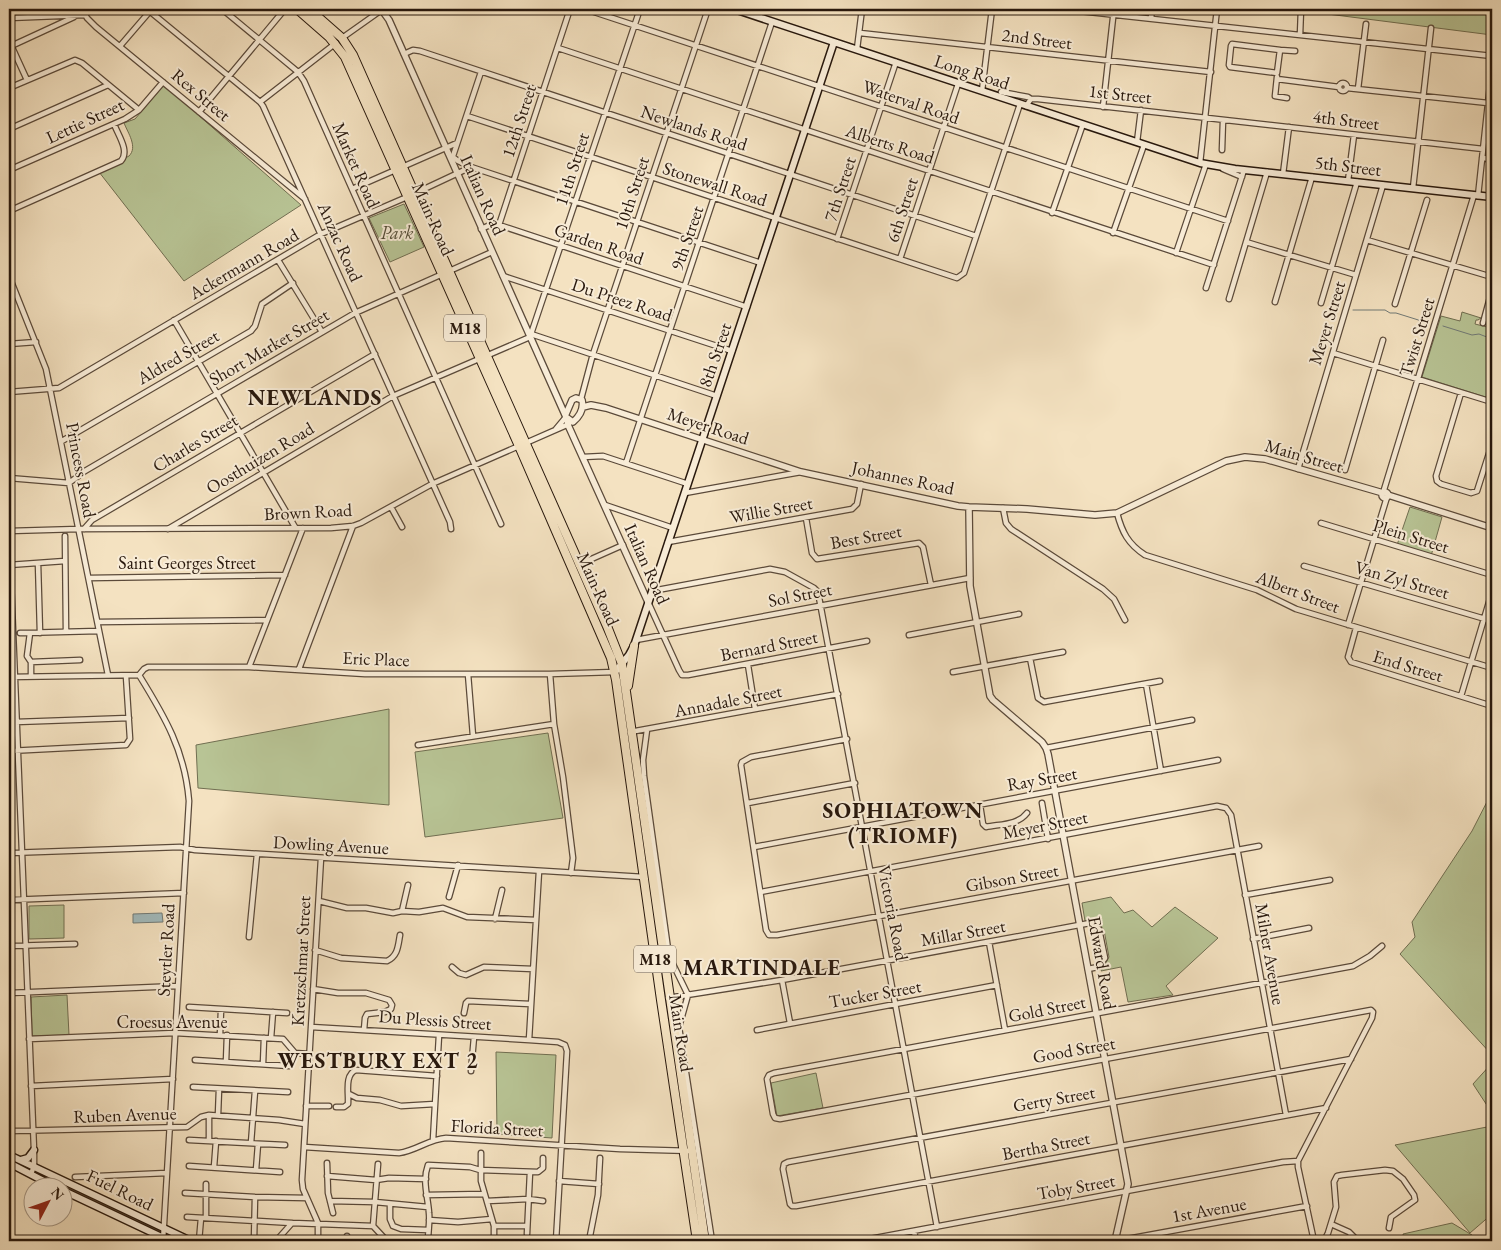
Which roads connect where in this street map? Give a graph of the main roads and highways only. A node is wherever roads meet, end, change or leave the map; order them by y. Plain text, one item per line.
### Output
1 (297, 9) edge
2 (309, 9) edge
3 (737, 9) edge
4 (339, 41) junction
5 (834, 42) junction
6 (1203, 163) joint
7 (411, 195) junction
8 (1492, 197) edge
9 (522, 445) junction
10 (576, 566) junction
11 (634, 645) junction
12 (617, 650) junction
13 (622, 664) junction
14 (615, 672) junction
15 (626, 692) junction
16 (627, 733) junction
17 (34, 1150) road end
18 (688, 1151) junction
19 (9, 1155) edge
20 (20, 1160) junction
21 (9, 1163) edge
22 (38, 1178) edge
23 (72, 1195) edge
24 (165, 1240) edge
25 (190, 1241) edge
26 (697, 1241) edge
27 (705, 1241) edge

1 - 4 main road, Main Road / M18
2 - 4 main road, Main Road / M18
3 - 5 main road, Long Road
4 - 7 main road, Main Road / M18
5 - 6 main road, Long Road
5 - 11 main road, 8th Street
6 - 8 main road, 5th Street
7 - 9 main road, Main Road / M18
7 - 9 main road, Main Road / M18
9 - 10 main road, Main Road / M18
10 - 12 main road, Main Road / M18
10 - 14 main road, Main Road / M18
11 - 12 main road
11 - 13 main road, 8th Street
11 - 15 main road
12 - 13 main road, Main Road / M18
13 - 14 main road, 8th Street
13 - 15 main road, Main Road / M18
14 - 16 main road, Main Road / M18
15 - 16 main road, Main Road / M18
16 - 18 main road, Main Road / M18
16 - 18 main road, Main Road / M18
17 - 20 main road
18 - 26 main road, Main Road / M18
18 - 27 main road, Main Road / M18
19 - 20 main road, Fuel Road
20 - 25 main road, Fuel Road
21 - 22 main road, Fuel Road
23 - 24 main road, Fuel Road

